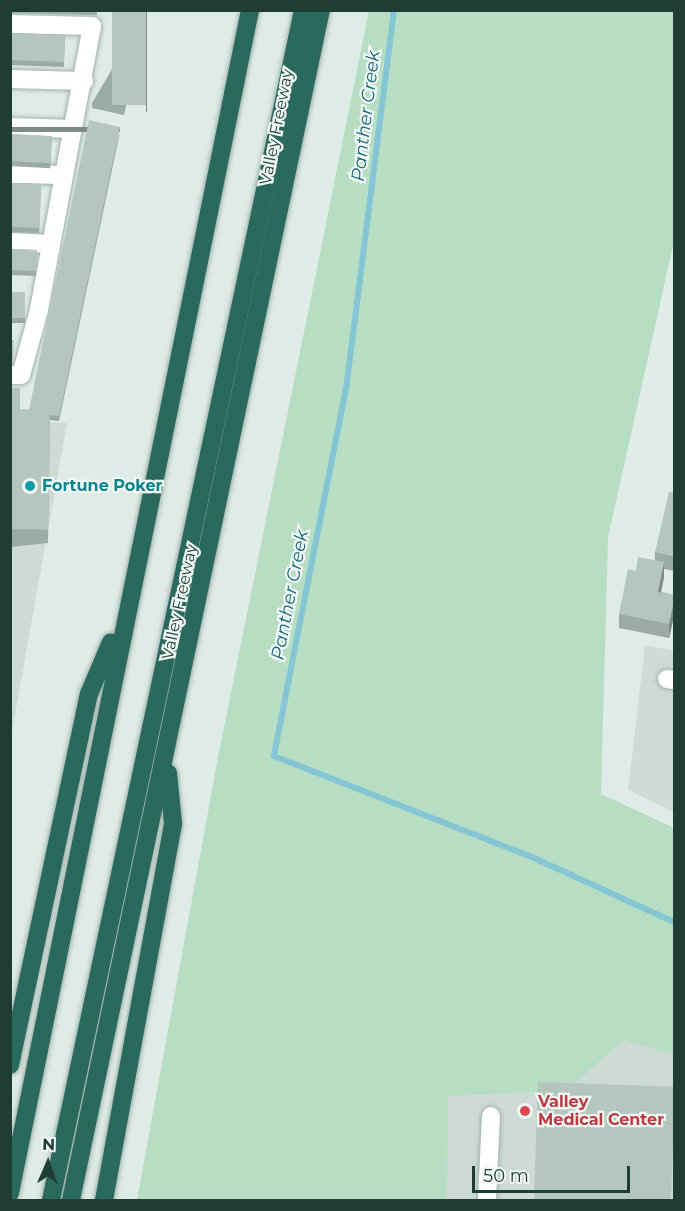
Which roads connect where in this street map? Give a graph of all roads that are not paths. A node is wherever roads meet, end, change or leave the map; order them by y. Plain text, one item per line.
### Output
1 (250, 10) edge
2 (303, 10) edge
3 (321, 10) edge
4 (10, 24) edge
5 (10, 79) edge
6 (84, 81) junction
7 (10, 128) edge
8 (73, 129) junction
9 (10, 174) edge
10 (63, 175) junction
11 (10, 242) edge
12 (50, 244) junction
13 (10, 375) edge
14 (125, 607) junction
15 (166, 760) junction
16 (10, 1065) edge
17 (491, 1116) dead end
18 (10, 1193) edge
19 (51, 1200) edge
20 (71, 1200) edge
21 (104, 1200) edge
22 (487, 1200) edge

1 - 14 highway
2 - 19 highway
3 - 15 highway, Valley Freeway
4 - 6 lane
5 - 6 lane
6 - 8 lane
7 - 8 lane
8 - 10 lane
9 - 10 lane
10 - 12 lane
11 - 12 lane
12 - 13 lane
14 - 16 highway
14 - 18 highway
15 - 20 highway, Valley Freeway
15 - 21 highway
17 - 22 lane

